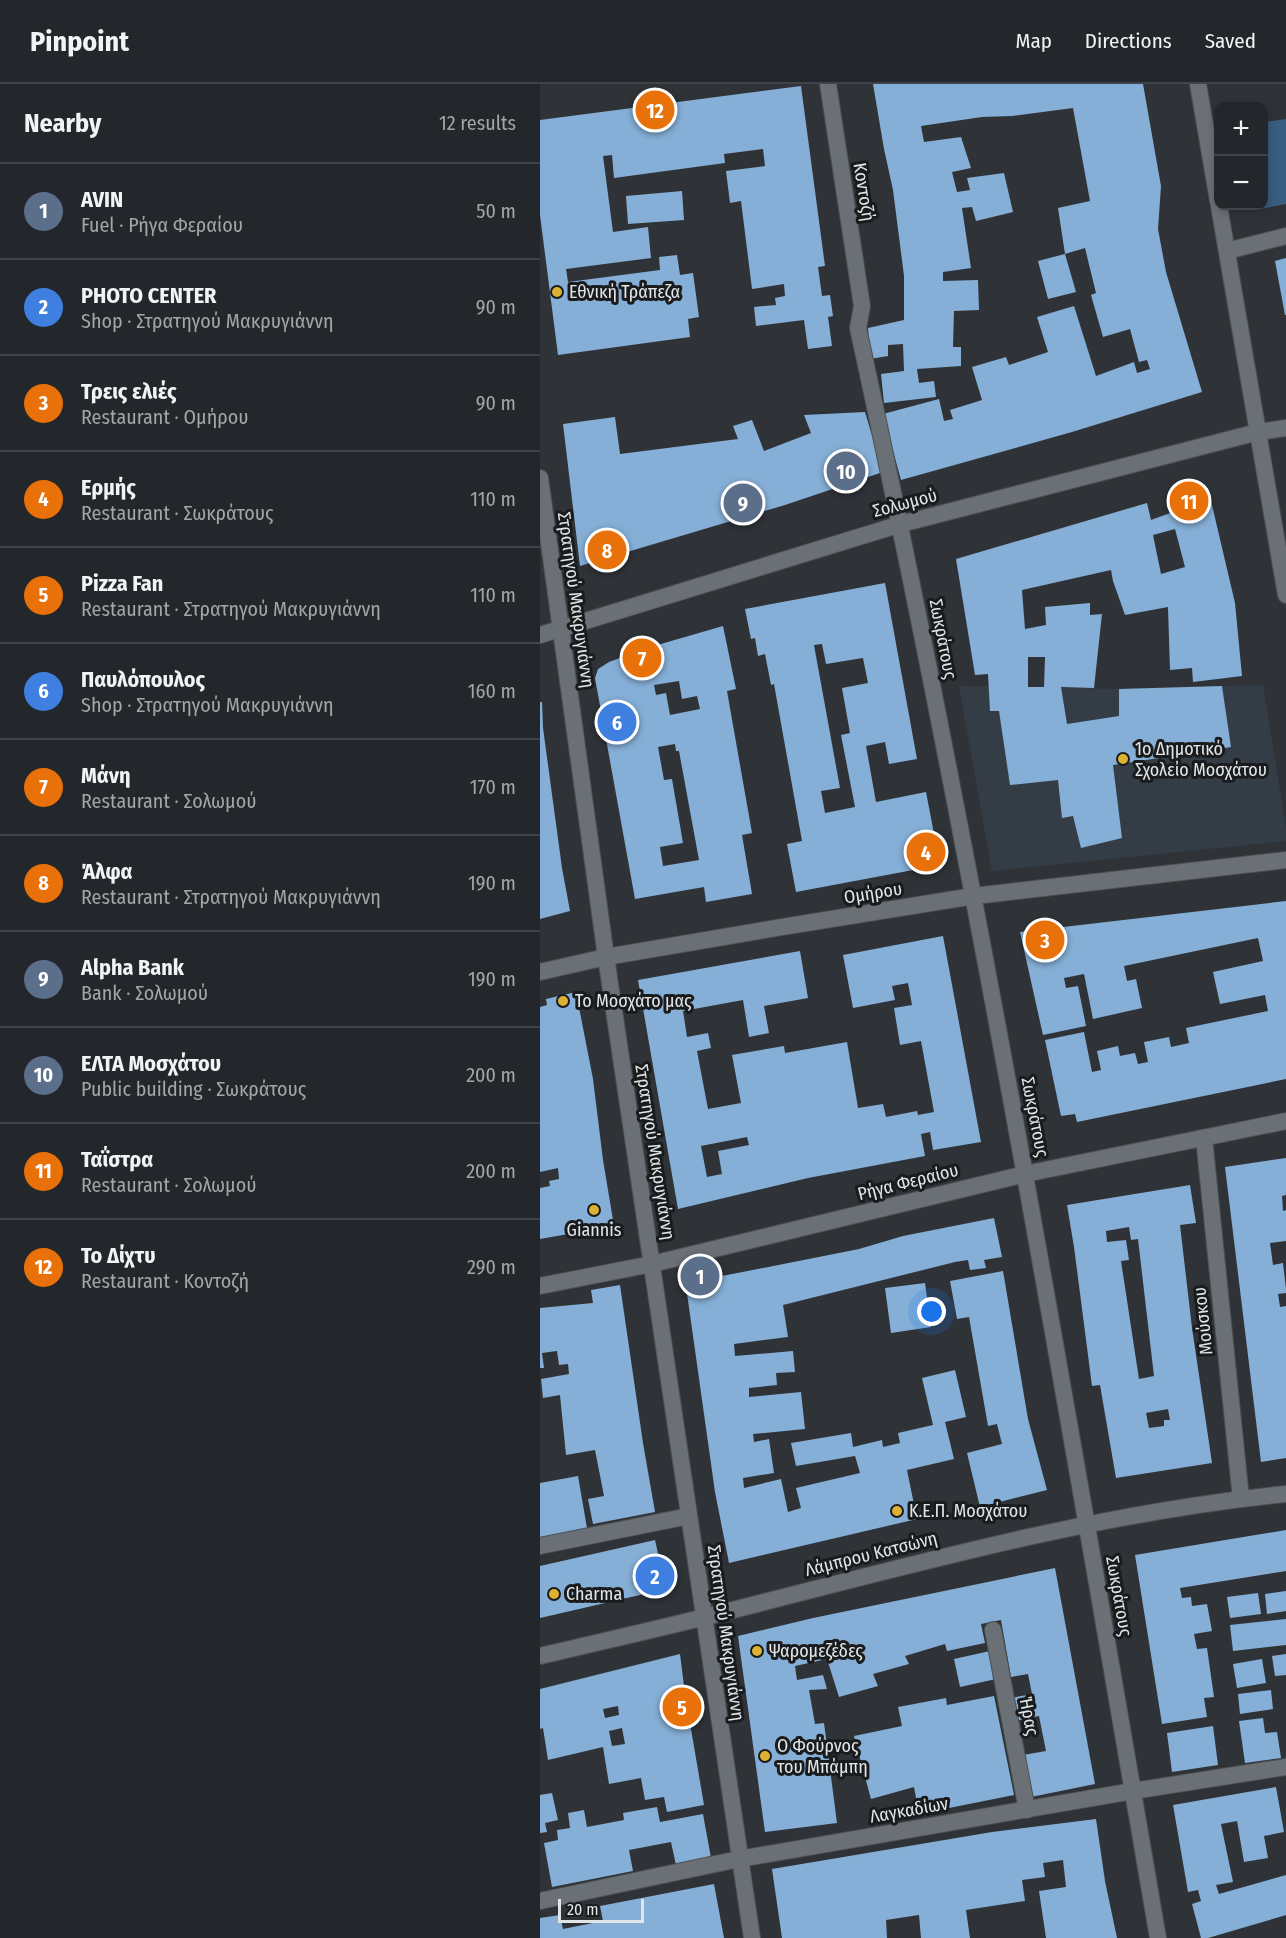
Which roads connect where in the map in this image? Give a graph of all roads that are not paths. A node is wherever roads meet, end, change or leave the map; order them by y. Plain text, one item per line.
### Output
1 (828, 84) edge
2 (1198, 84) edge
3 (1214, 175) edge
4 (1220, 210) edge
5 (1286, 236) edge
6 (1227, 251) junction
7 (861, 306) joint
8 (1286, 428) edge
9 (1258, 432) junction
10 (540, 478) edge
11 (901, 524) junction
12 (1286, 595) edge
13 (560, 629) junction
14 (540, 635) edge
15 (1286, 860) edge
16 (974, 896) junction
17 (606, 957) junction
18 (540, 972) edge
19 (1286, 1121) edge
20 (1204, 1138) junction
21 (1025, 1174) junction
22 (652, 1264) junction
23 (540, 1286) edge
24 (1286, 1494) edge
25 (1240, 1499) junction
26 (689, 1516) junction
27 (1087, 1525) junction
28 (540, 1546) edge
29 (703, 1617) junction
30 (993, 1630) dead end
31 (540, 1656) edge
32 (1286, 1767) edge
33 (1133, 1791) junction
34 (1026, 1810) junction
35 (739, 1859) junction
36 (540, 1901) edge
37 (752, 1938) edge
38 (1158, 1938) edge

1 - 7 street, Κοντοζή
2 - 3 street
4 - 6 street
5 - 6 street
6 - 9 street
7 - 11 street, Σωκράτους
8 - 9 street, Σολωμού
9 - 11 street, Σολωμού
9 - 12 street
10 - 13 street, Στρατηγού Μακρυγιάννη
11 - 13 street, Σολωμού
11 - 16 street, Σωκράτους
13 - 14 street, Σολωμού
13 - 17 street, Στρατηγού Μακρυγιάννη
15 - 16 street, Ομήρου
16 - 17 street, Ομήρου
16 - 21 street, Σωκράτους
17 - 18 street, Ομήρου
17 - 22 street, Στρατηγού Μακρυγιάννη
19 - 20 street, Ρήγα Φεραίου
20 - 21 street, Ρήγα Φεραίου
20 - 25 street, Μούσκου
21 - 22 street, Ρήγα Φεραίου
21 - 27 street, Σωκράτους
22 - 23 street, Ρήγα Φεραίου
22 - 26 street, Στρατηγού Μακρυγιάννη
24 - 25 street, Λάμπρου Κατσώνη
25 - 27 street, Λάμπρου Κατσώνη
26 - 28 street
26 - 29 street, Στρατηγού Μακρυγιάννη
27 - 29 street, Λάμπρου Κατσώνη
27 - 33 street, Σωκράτους
29 - 31 street, Λάμπρου Κατσώνη
29 - 35 street, Στρατηγού Μακρυγιάννη
30 - 34 street, Ήρας
32 - 33 street, Λαγκαδίων
33 - 34 street, Λαγκαδίων
33 - 38 street, Σωκράτους
34 - 35 street, Λαγκαδίων
35 - 36 street, Λαγκαδίων
35 - 37 street, Στρατηγού Μακρυγιάννη

